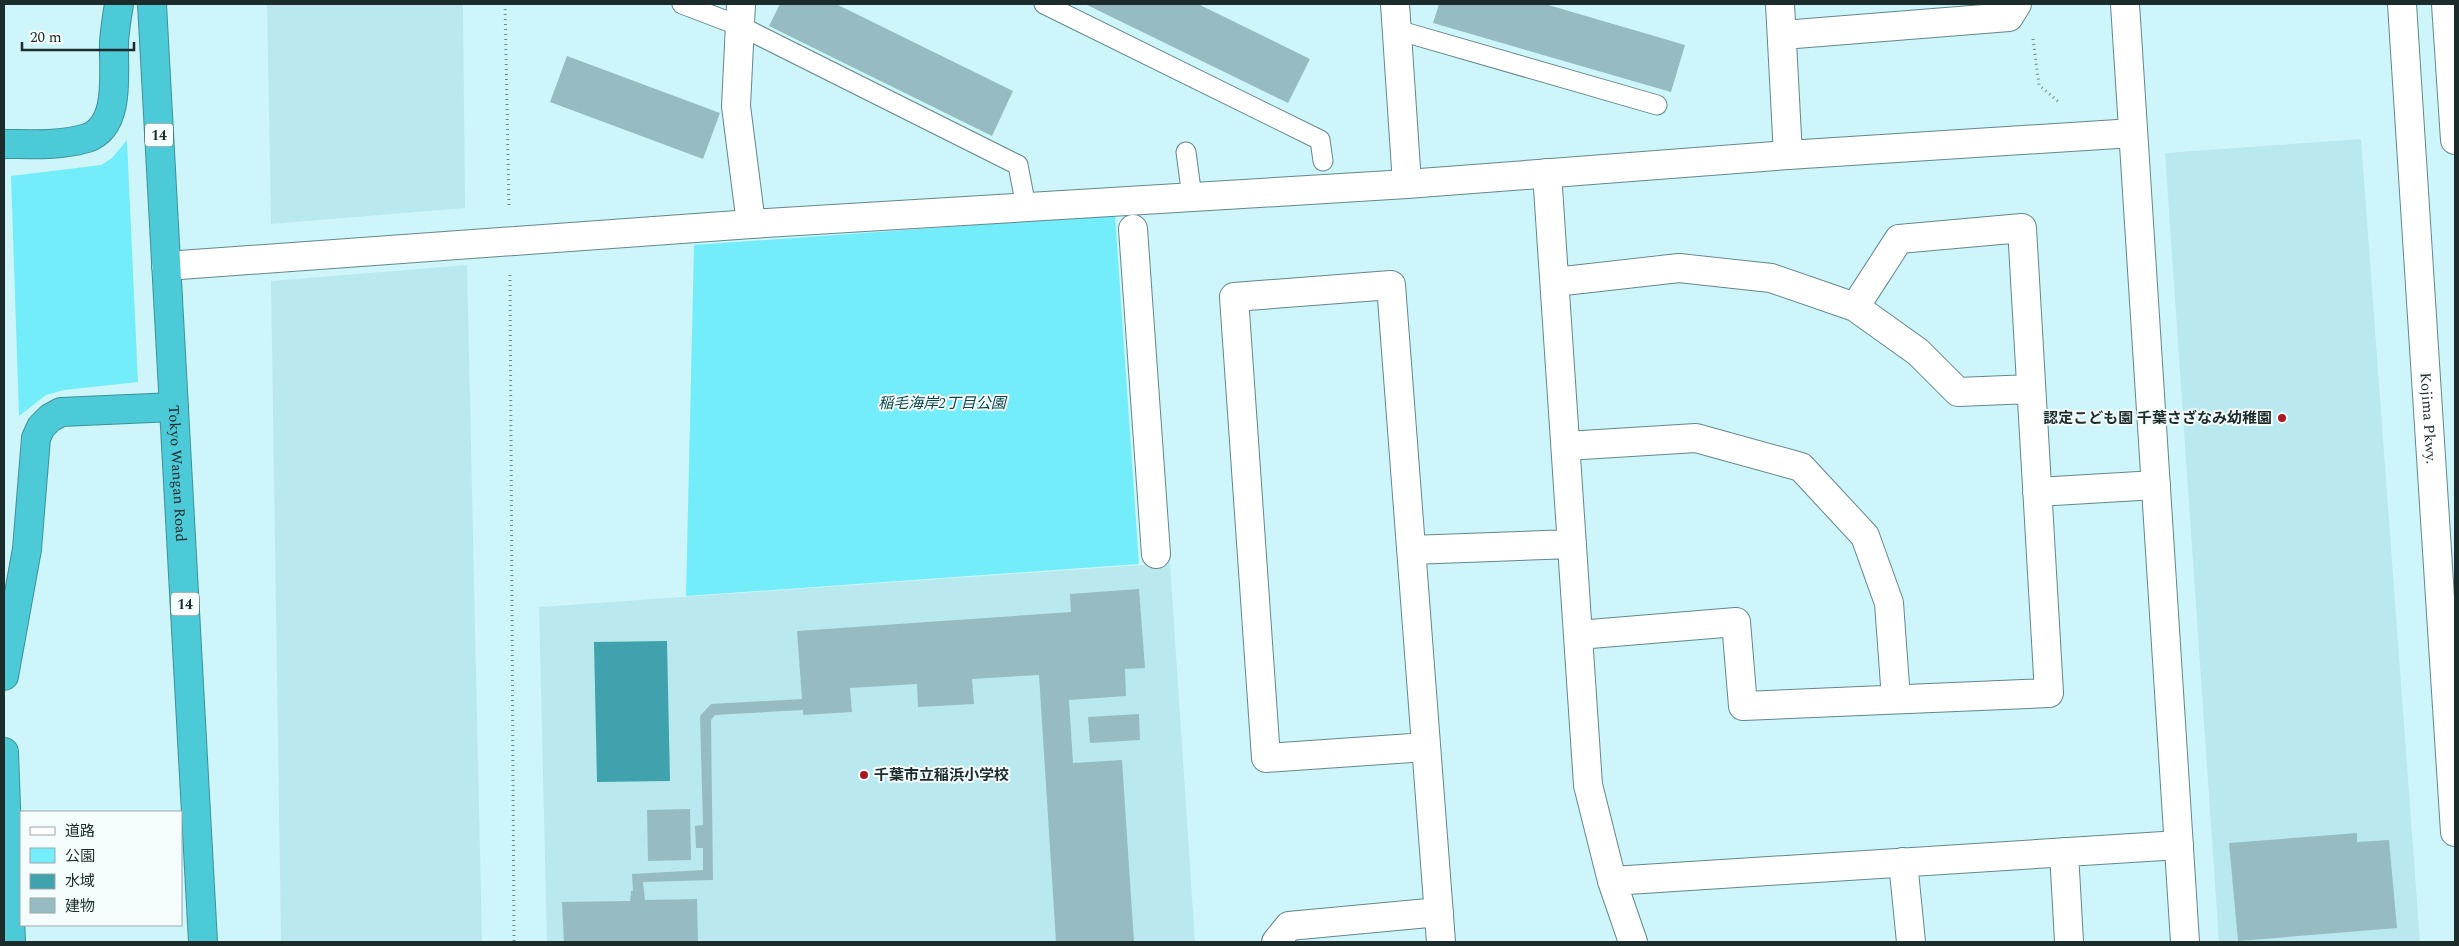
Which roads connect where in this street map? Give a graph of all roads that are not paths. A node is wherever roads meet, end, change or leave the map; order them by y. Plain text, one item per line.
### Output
1 (119, 4) edge
2 (152, 4) edge
3 (682, 4) edge
4 (1044, 4) edge
5 (1395, 4) edge
6 (1780, 4) edge
7 (2125, 4) edge
8 (2402, 4) edge
9 (2446, 4) edge
10 (2016, 6) edge
11 (740, 15) edge
12 (1397, 30) junction
13 (1783, 34) junction
14 (1657, 105) dead end
15 (2133, 132) junction
16 (2455, 140) edge
17 (4, 144) edge
18 (1186, 152) dead end
19 (1788, 155) junction
20 (1323, 161) dead end
21 (1547, 173) junction
22 (1407, 184) junction
23 (1192, 197) junction
24 (1026, 207) junction
25 (752, 224) junction
26 (1133, 229) dead end
27 (166, 266) junction
28 (1555, 282) junction
29 (1855, 307) junction
30 (2031, 389) junction
31 (174, 407) junction
32 (1566, 446) junction
33 (2156, 485) junction
34 (2037, 492) junction
35 (1572, 544) junction
36 (1412, 550) junction
37 (1156, 554) dead end
38 (1578, 635) junction
39 (2450, 669) edge
40 (4, 676) edge
41 (1896, 699) junction
42 (1426, 747) junction
43 (4, 752) edge
44 (2455, 832) edge
45 (2179, 845) junction
46 (2064, 852) junction
47 (1903, 862) junction
48 (1612, 881) junction
49 (1439, 912) junction
50 (11, 942) edge
51 (203, 942) edge
52 (1276, 942) edge
53 (1441, 942) edge
54 (1633, 942) edge
55 (1911, 942) edge
56 (2069, 942) edge
57 (2185, 942) edge

1 - 17 highway
2 - 27 highway, Tokyo Wangan Road / 14
3 - 11 lane
4 - 20 lane
5 - 12 street
6 - 13 street
7 - 15 street
8 - 39 street, Kojima Pkwy.
9 - 16 street
10 - 13 street
11 - 24 lane
11 - 25 street
12 - 14 lane
12 - 22 street
13 - 19 street
15 - 19 street
15 - 33 street
18 - 23 lane
19 - 21 street
21 - 22 street
21 - 28 street
22 - 23 street
23 - 24 street
24 - 25 street
25 - 27 street
26 - 37 street
27 - 31 highway, Tokyo Wangan Road / 14
28 - 29 street
28 - 32 street
29 - 30 street
29 - 30 street
30 - 34 street
31 - 40 highway
31 - 51 highway, Tokyo Wangan Road / 14
32 - 35 street
32 - 41 street
33 - 34 street
33 - 45 street
34 - 41 street
35 - 36 street
35 - 38 street
36 - 42 street
36 - 42 street
38 - 41 street
38 - 48 street
39 - 44 street, Kojima Pkwy.
42 - 49 street
43 - 50 highway
45 - 46 street
45 - 57 street
46 - 47 street
46 - 56 street
47 - 48 street
47 - 55 street
48 - 54 street
49 - 52 street
49 - 53 street

